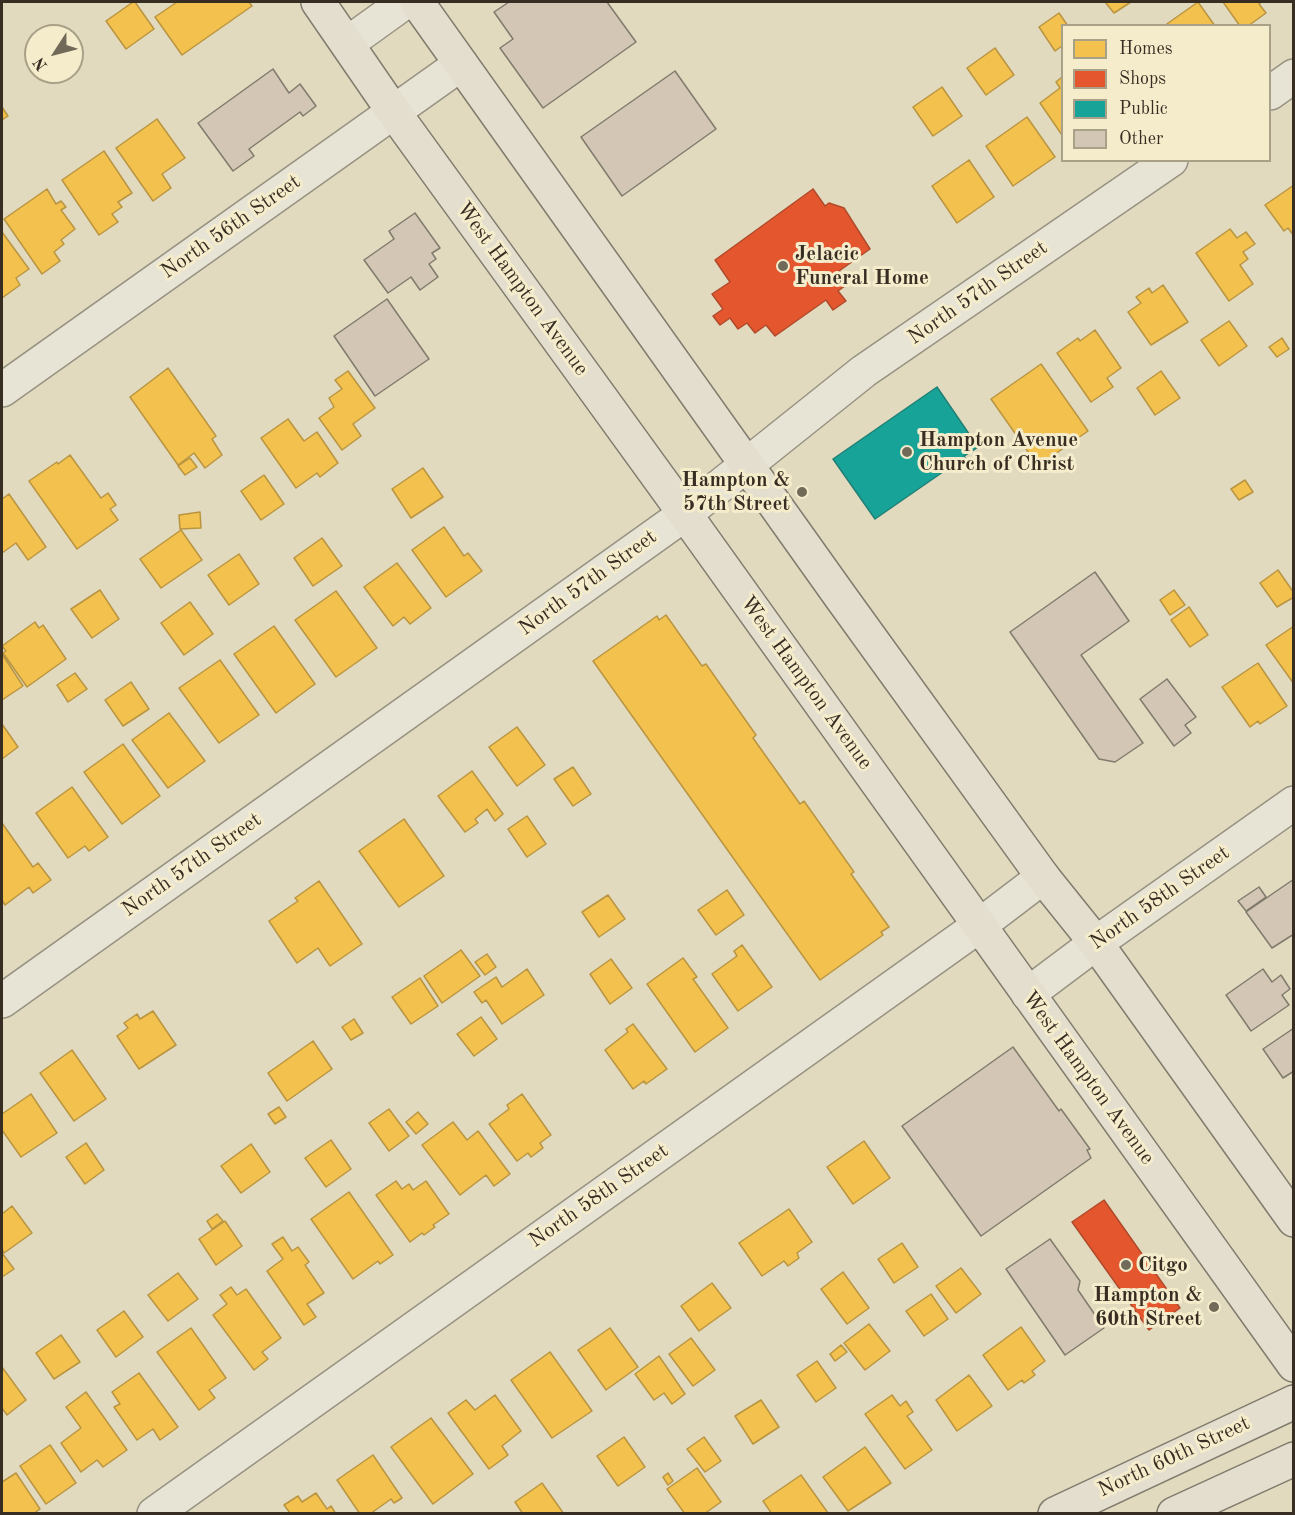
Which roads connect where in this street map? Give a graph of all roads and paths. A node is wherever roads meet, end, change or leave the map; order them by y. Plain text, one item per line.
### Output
1 (318, 2) edge
2 (405, 2) edge
3 (417, 2) edge
4 (348, 43) junction
5 (461, 64) junction
6 (1293, 76) edge
7 (1271, 92) edge
8 (393, 111) junction
9 (1168, 162) edge
10 (2, 390) edge
11 (747, 465) junction
12 (685, 514) junction
13 (1293, 803) edge
14 (1043, 877) junction
15 (980, 925) junction
16 (1096, 943) junction
17 (1028, 994) junction
18 (2, 1001) edge
19 (1293, 1220) edge
20 (1293, 1365) edge
21 (1293, 1402) edge
22 (1293, 1459) edge
23 (154, 1514) edge
24 (1055, 1514) edge
25 (1174, 1514) edge

1 - 4 main road, West Hampton Avenue
2 - 4 street
3 - 5 main road
4 - 8 main road, West Hampton Avenue
5 - 8 street, North 56th Street
5 - 11 main road
6 - 7 street
8 - 10 street, North 56th Street
8 - 12 main road, West Hampton Avenue
9 - 11 street, North 57th Street
11 - 12 street, North 57th Street
11 - 14 main road
12 - 15 main road, West Hampton Avenue
12 - 18 street, North 57th Street
13 - 16 street, North 58th Street
14 - 15 street, North 58th Street
14 - 16 main road
15 - 17 main road, West Hampton Avenue
15 - 23 street, North 58th Street
16 - 17 street, North 58th Street
16 - 19 main road
17 - 20 main road, West Hampton Avenue
21 - 24 main road, North 60th Street
22 - 25 main road

